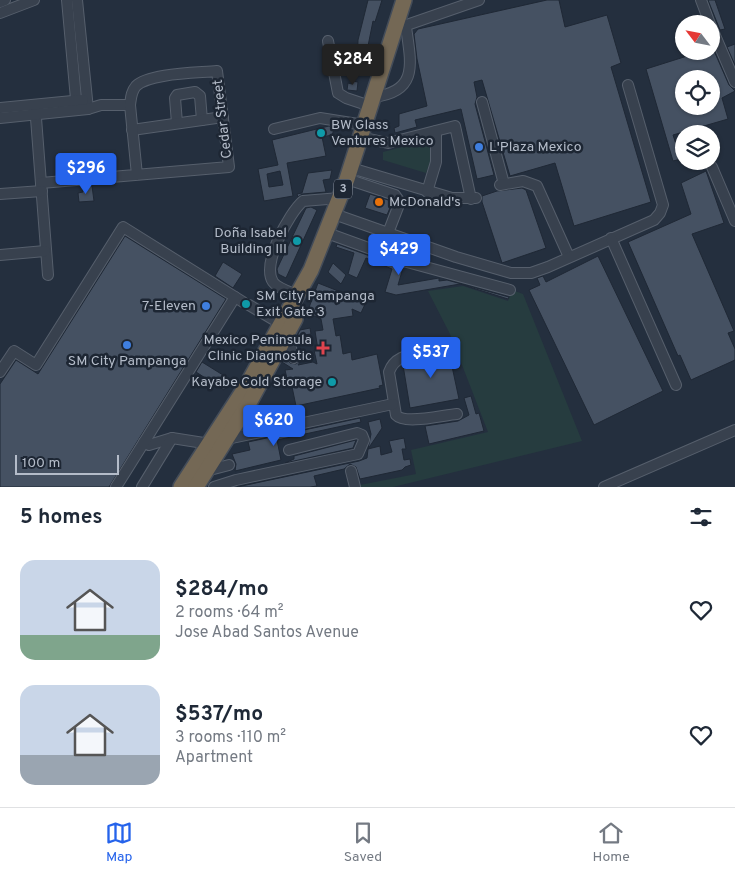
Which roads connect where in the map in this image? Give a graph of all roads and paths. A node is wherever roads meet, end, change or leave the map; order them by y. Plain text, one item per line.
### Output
1 (5, 0) edge
2 (34, 0) edge
3 (68, 0) edge
4 (77, 0) edge
5 (404, 0) edge
6 (479, 0) edge
7 (701, 0) edge
8 (0, 2) edge
9 (0, 13) edge
10 (707, 15) edge
11 (401, 28) junction
12 (328, 41) dead end
13 (720, 46) edge
14 (735, 82) edge
15 (628, 85) dead end
16 (372, 102) junction
17 (482, 102) dead end
18 (82, 105) junction
19 (130, 105) junction
20 (0, 108) edge
21 (35, 110) junction
22 (223, 117) junction
23 (0, 118) edge
24 (202, 120) junction
25 (177, 123) junction
26 (274, 129) dead end
27 (132, 130) junction
28 (362, 131) junction
29 (436, 131) junction
30 (713, 170) edge
31 (349, 173) junction
32 (137, 175) junction
33 (41, 187) junction
34 (427, 192) junction
35 (0, 194) edge
36 (340, 198) junction
37 (334, 214) junction
38 (735, 221) edge
39 (327, 233) junction
40 (388, 233) junction
41 (611, 238) junction
42 (45, 251) junction
43 (0, 255) edge
44 (568, 257) junction
45 (311, 270) junction
46 (48, 274) dead end
47 (510, 290) dead end
48 (297, 295) junction
49 (242, 302) junction
50 (281, 324) junction
51 (290, 345) dead end
52 (423, 352) dead end
53 (293, 361) dead end
54 (0, 372) edge
55 (676, 385) dead end
56 (252, 388) junction
57 (393, 404) junction
58 (457, 414) dead end
59 (735, 430) edge
60 (172, 438) junction
61 (227, 439) junction
62 (146, 443) junction
63 (210, 444) junction
64 (289, 450) dead end
65 (229, 465) dead end
66 (206, 471) junction
67 (351, 471) dead end
68 (116, 487) edge
69 (127, 487) edge
70 (142, 487) edge
71 (185, 487) edge
72 (214, 487) edge
73 (355, 487) edge
74 (604, 487) edge

1 - 8 street
2 - 9 street
3 - 18 street
4 - 18 street
5 - 11 highway, 3
6 - 11 street
7 - 10 street
11 - 16 highway, 3
11 - 16 street
12 - 16 street
13 - 14 street
15 - 41 street
16 - 28 highway, 3
17 - 44 street
18 - 19 street
18 - 21 street
19 - 22 street, Cedar Street
19 - 27 street
20 - 21 street
21 - 23 street
21 - 33 street
22 - 24 street
22 - 32 street, Cedar Street
24 - 25 street
24 - 25 street
25 - 27 street
26 - 28 street
27 - 32 street
28 - 29 street
28 - 31 highway, 3
29 - 34 street
29 - 34 street
30 - 38 street
31 - 34 street
31 - 36 highway, 3
31 - 40 street
32 - 33 street
33 - 35 street
33 - 42 street
36 - 37 highway, 3
36 - 48 street
37 - 39 highway, 3
37 - 40 street
39 - 45 highway, 3
39 - 47 street
40 - 44 street
41 - 44 street
41 - 55 street
42 - 43 street
42 - 46 street
45 - 48 highway, 3
45 - 56 highway, 3
48 - 50 highway, 3
49 - 50 street
49 - 54 street
49 - 62 street
50 - 56 highway, 3
51 - 53 street
52 - 57 street
56 - 61 highway, 3
56 - 63 highway, 3
57 - 58 street
57 - 61 street
59 - 74 street
60 - 62 street
60 - 63 street
60 - 70 street
61 - 66 highway, 3
62 - 68 street
62 - 69 street
63 - 71 highway, 3
64 - 72 street
65 - 66 street
66 - 71 highway, 3
67 - 73 street

